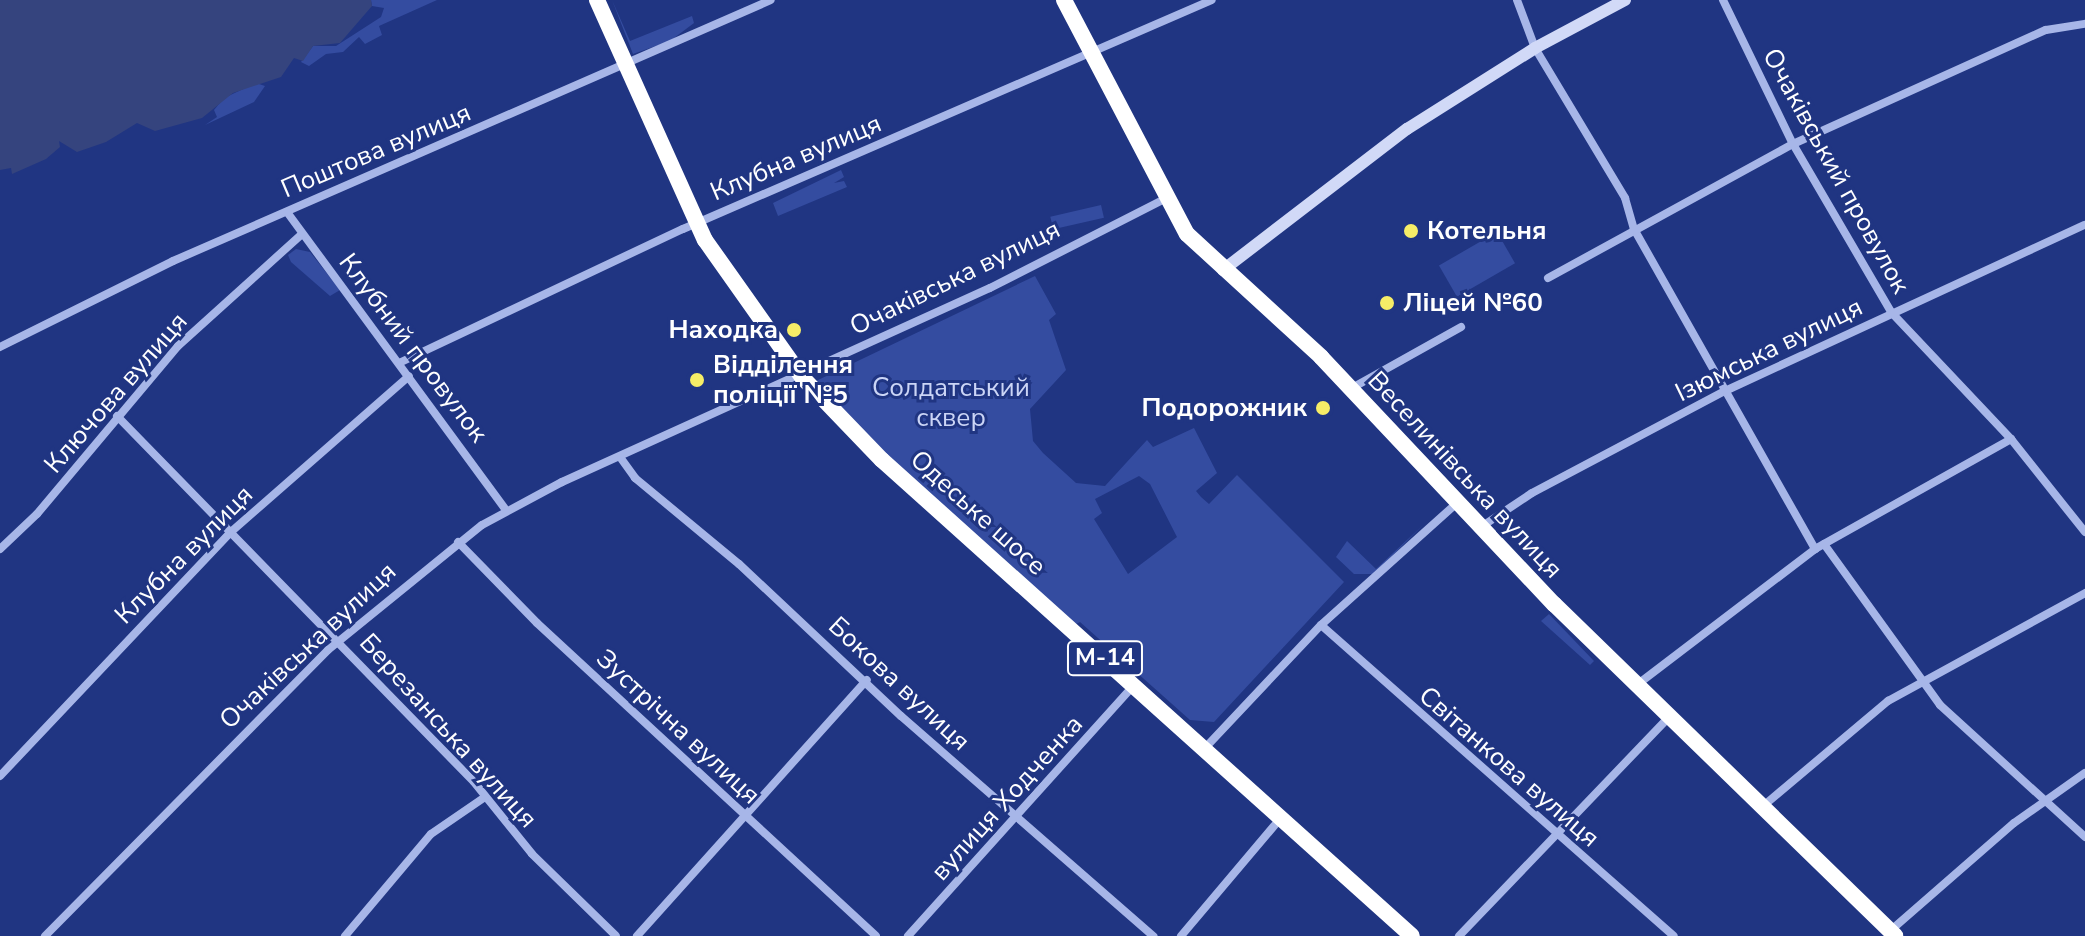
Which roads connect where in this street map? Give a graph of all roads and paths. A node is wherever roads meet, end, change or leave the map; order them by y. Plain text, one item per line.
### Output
1 (597, 0) edge
2 (771, 0) edge
3 (1064, 0) edge
4 (1212, 0) edge
5 (1517, 0) edge
6 (1625, 0) edge
7 (1723, 0) edge
8 (2085, 24) edge
9 (1535, 48) junction
10 (1092, 56) junction
11 (623, 68) junction
12 (1793, 144) junction
13 (1165, 199) junction
14 (287, 212) junction
15 (696, 224) junction
16 (2085, 225) edge
17 (1634, 229) junction
18 (301, 235) junction
19 (1223, 270) junction
20 (1548, 278) dead end
21 (1891, 312) junction
22 (1461, 327) dead end
23 (0, 347) edge
24 (399, 363) junction
25 (409, 376) junction
26 (802, 377) junction
27 (1352, 388) junction
28 (1725, 391) junction
29 (117, 416) junction
30 (2011, 439) junction
31 (620, 457) junction
32 (1456, 504) junction
33 (506, 510) junction
34 (1480, 528) junction
35 (232, 531) junction
36 (2085, 532) edge
37 (458, 542) junction
38 (1820, 546) junction
39 (0, 549) edge
40 (2085, 593) edge
41 (1321, 625) junction
42 (338, 641) junction
43 (1921, 679) junction
44 (867, 680) junction
45 (1638, 684) junction
46 (1134, 685) junction
47 (1670, 716) junction
48 (1205, 748) junction
49 (2085, 773) edge
50 (0, 776) edge
51 (485, 797) junction
52 (2044, 798) junction
53 (1762, 808) junction
54 (1019, 814) junction
55 (747, 816) junction
56 (1280, 819) junction
57 (1559, 835) junction
58 (2085, 837) edge
59 (1892, 934) edge
60 (45, 936) edge
61 (345, 936) edge
62 (616, 936) edge
63 (637, 936) edge
64 (876, 936) edge
65 (908, 936) edge
66 (1153, 936) edge
67 (1181, 936) edge
68 (1412, 936) edge
69 (1459, 936) edge
70 (1674, 936) edge

1 - 11 highway, Одеське шосе / М-14
2 - 11 street, Поштова вулиця
3 - 10 highway, Веселинівська вулиця
4 - 10 street, Клубна вулиця
5 - 9 street
6 - 9 street
7 - 12 street, Очаківський провулок
8 - 12 street
9 - 17 street
9 - 19 street
10 - 13 highway, Веселинівська вулиця
10 - 15 street, Клубна вулиця
11 - 14 street, Поштова вулиця
11 - 15 highway, Одеське шосе / М-14
12 - 17 street
12 - 21 street, Очаківський провулок
13 - 19 highway, Веселинівська вулиця
13 - 26 street, Очаківська вулиця
14 - 18 street, Клубний провулок
14 - 23 street, Поштова вулиця
15 - 24 street, Клубна вулиця
15 - 26 highway, Одеське шосе / М-14
16 - 21 street, Ізюмська вулиця
17 - 20 street
17 - 28 street
18 - 24 street, Клубний провулок
18 - 29 street, Ключова вулиця
19 - 27 highway, Веселинівська вулиця
21 - 28 street, Ізюмська вулиця
21 - 30 street, Очаківський провулок
22 - 27 street
24 - 25 street, Клубний провулок
25 - 33 street, Клубний провулок
25 - 35 street, Клубна вулиця
26 - 31 street, Очаківська вулиця
26 - 46 highway, Одеське шосе / М-14
27 - 32 highway, Веселинівська вулиця
28 - 34 street, Ізюмська вулиця
28 - 38 street
29 - 35 street, Березанська вулиця
29 - 39 street, Ключова вулиця
30 - 36 street, Очаківський провулок
30 - 38 street
31 - 33 street, Очаківська вулиця
31 - 44 street, Бокова вулиця
32 - 34 highway, Веселинівська вулиця
32 - 41 street
33 - 37 street, Очаківська вулиця
34 - 45 highway, Веселинівська вулиця
35 - 42 street, Березанська вулиця
35 - 50 street, Клубна вулиця
37 - 42 street, Очаківська вулиця
37 - 55 street, Зустрічна вулиця
38 - 43 street
38 - 45 street
40 - 43 street
41 - 48 street
41 - 57 street, Світанкова вулиця
42 - 51 street, Березанська вулиця
42 - 60 street, Очаківська вулиця
43 - 52 street
43 - 53 street
44 - 54 street, Бокова вулиця
44 - 55 street
45 - 47 highway, Веселинівська вулиця
46 - 48 highway, Одеське шосе / М-14
46 - 54 street, вулиця Ходченка
47 - 53 highway, Веселинівська вулиця
47 - 57 street
48 - 56 highway, Одеське шосе / М-14
49 - 52 street
51 - 61 street
51 - 62 street, Березанська вулиця
52 - 58 street
52 - 59 street
53 - 59 highway, Веселинівська вулиця
54 - 65 street, вулиця Ходченка
54 - 66 street, Бокова вулиця
55 - 63 street
55 - 64 street, Зустрічна вулиця
56 - 67 street
56 - 68 highway, Одеське шосе / М-14
57 - 69 street
57 - 70 street, Світанкова вулиця

